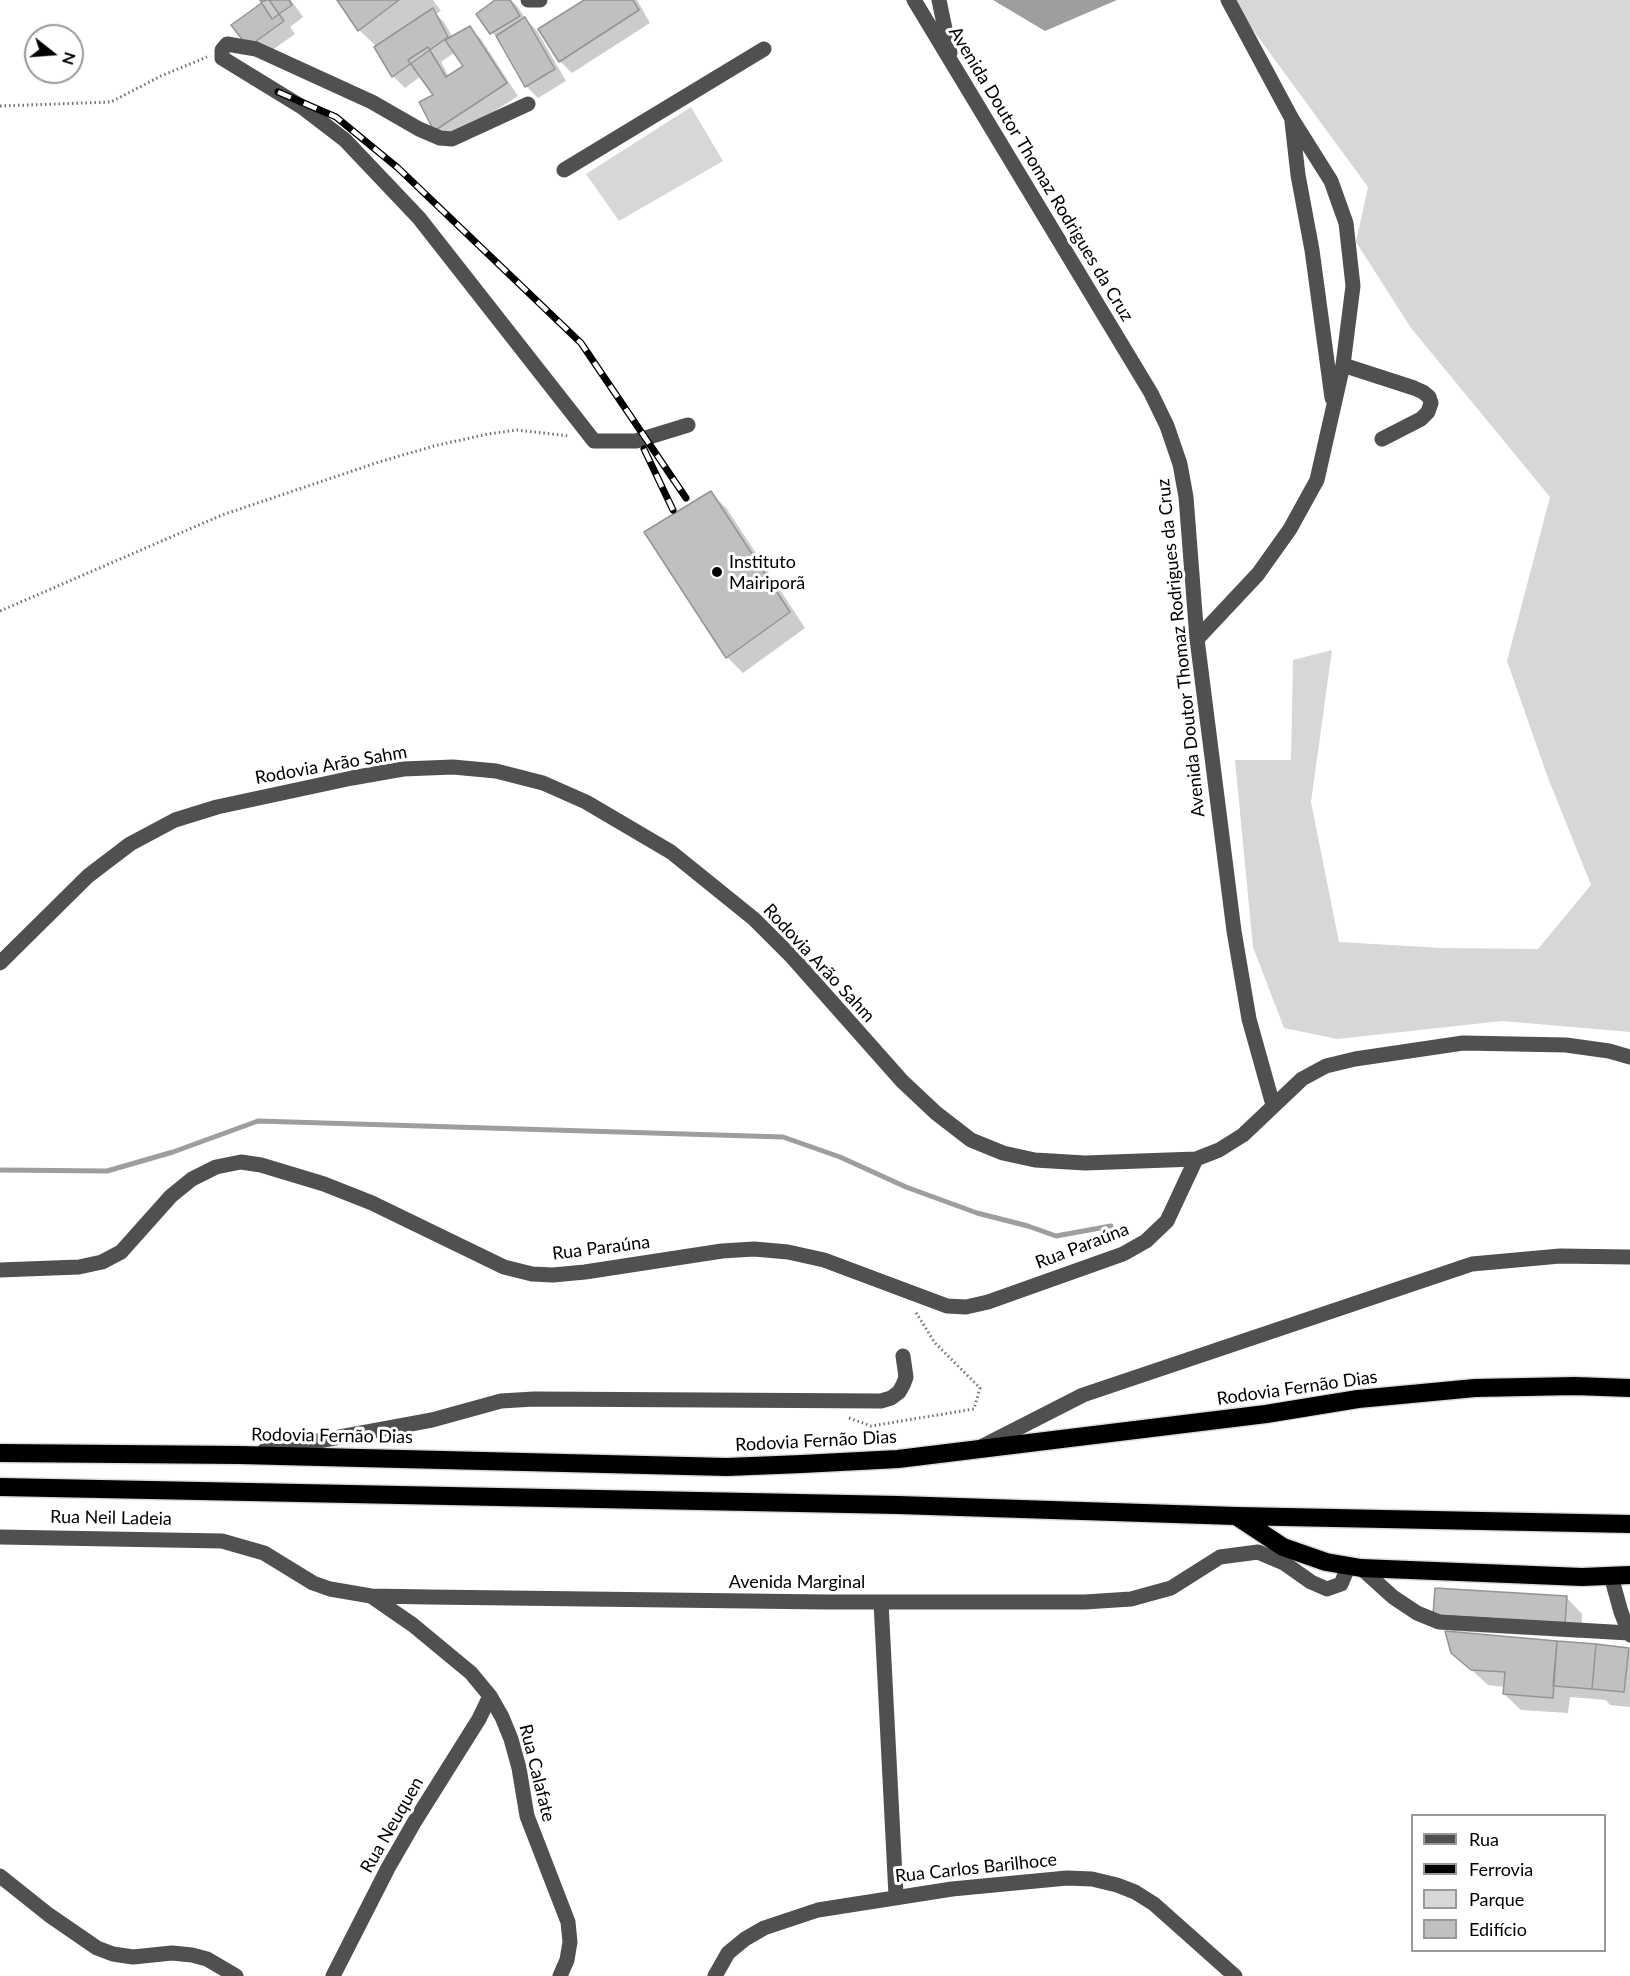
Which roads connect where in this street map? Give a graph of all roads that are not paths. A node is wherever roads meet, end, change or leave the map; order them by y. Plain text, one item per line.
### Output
1 (528, 0) edge
2 (540, 0) edge
3 (914, 0) edge
4 (939, 0) edge
5 (1228, 0) edge
6 (764, 49) dead end
7 (952, 66) junction
8 (528, 104) dead end
9 (1292, 119) junction
10 (564, 171) dead end
11 (1343, 365) junction
12 (1333, 409) junction
13 (688, 425) dead end
14 (1382, 439) dead end
15 (1197, 639) junction
16 (0, 963) edge
17 (1630, 1057) edge
18 (1273, 1105) junction
19 (1196, 1160) junction
20 (1630, 1257) edge
21 (0, 1270) edge
22 (903, 1356) dead end
23 (1630, 1388) edge
24 (980, 1448) junction
25 (0, 1453) edge
26 (239, 1455) junction
27 (0, 1487) edge
28 (1236, 1516) junction
29 (1630, 1524) edge
30 (0, 1537) edge
31 (222, 1541) joint
32 (1355, 1567) junction
33 (1630, 1575) edge
34 (1611, 1576) junction
35 (371, 1596) junction
36 (881, 1602) junction
37 (1630, 1634) edge
38 (490, 1696) junction
39 (0, 1876) edge
40 (896, 1896) junction
41 (236, 1976) edge
42 (333, 1976) edge
43 (560, 1976) edge
44 (715, 1976) edge
45 (1235, 1976) edge

1 - 2 street
3 - 7 street, Avenida Doutor Thomaz Rodrigues da Cruz
4 - 7 street
5 - 9 street
6 - 10 street
7 - 15 street, Avenida Doutor Thomaz Rodrigues da Cruz
8 - 13 street
9 - 11 street
9 - 12 street
11 - 12 street
11 - 14 street
12 - 15 street
15 - 18 street, Avenida Doutor Thomaz Rodrigues da Cruz
16 - 19 street, Rodovia Arão Sahm
17 - 18 street, Rodovia Arão Sahm
18 - 19 street, Rodovia Arão Sahm
19 - 21 street, Rua Paraúna
20 - 24 street
22 - 26 street
23 - 24 highway, Rodovia Fernão Dias
24 - 26 highway, Rodovia Fernão Dias
25 - 26 highway, Rodovia Fernão Dias
27 - 28 highway
28 - 29 highway
28 - 32 highway
30 - 31 street, Rua Neil Ladeia
31 - 35 street, Avenida Marginal
32 - 34 highway
32 - 36 street, Avenida Marginal
32 - 37 street
33 - 34 highway
34 - 37 street
35 - 36 street, Avenida Marginal
35 - 38 street, Rua Calafate
36 - 40 street
38 - 42 street, Rua Neuquen
38 - 43 street, Rua Calafate
39 - 41 street
40 - 44 street, Rua Carlos Barilhoce
40 - 45 street, Rua Carlos Barilhoce

